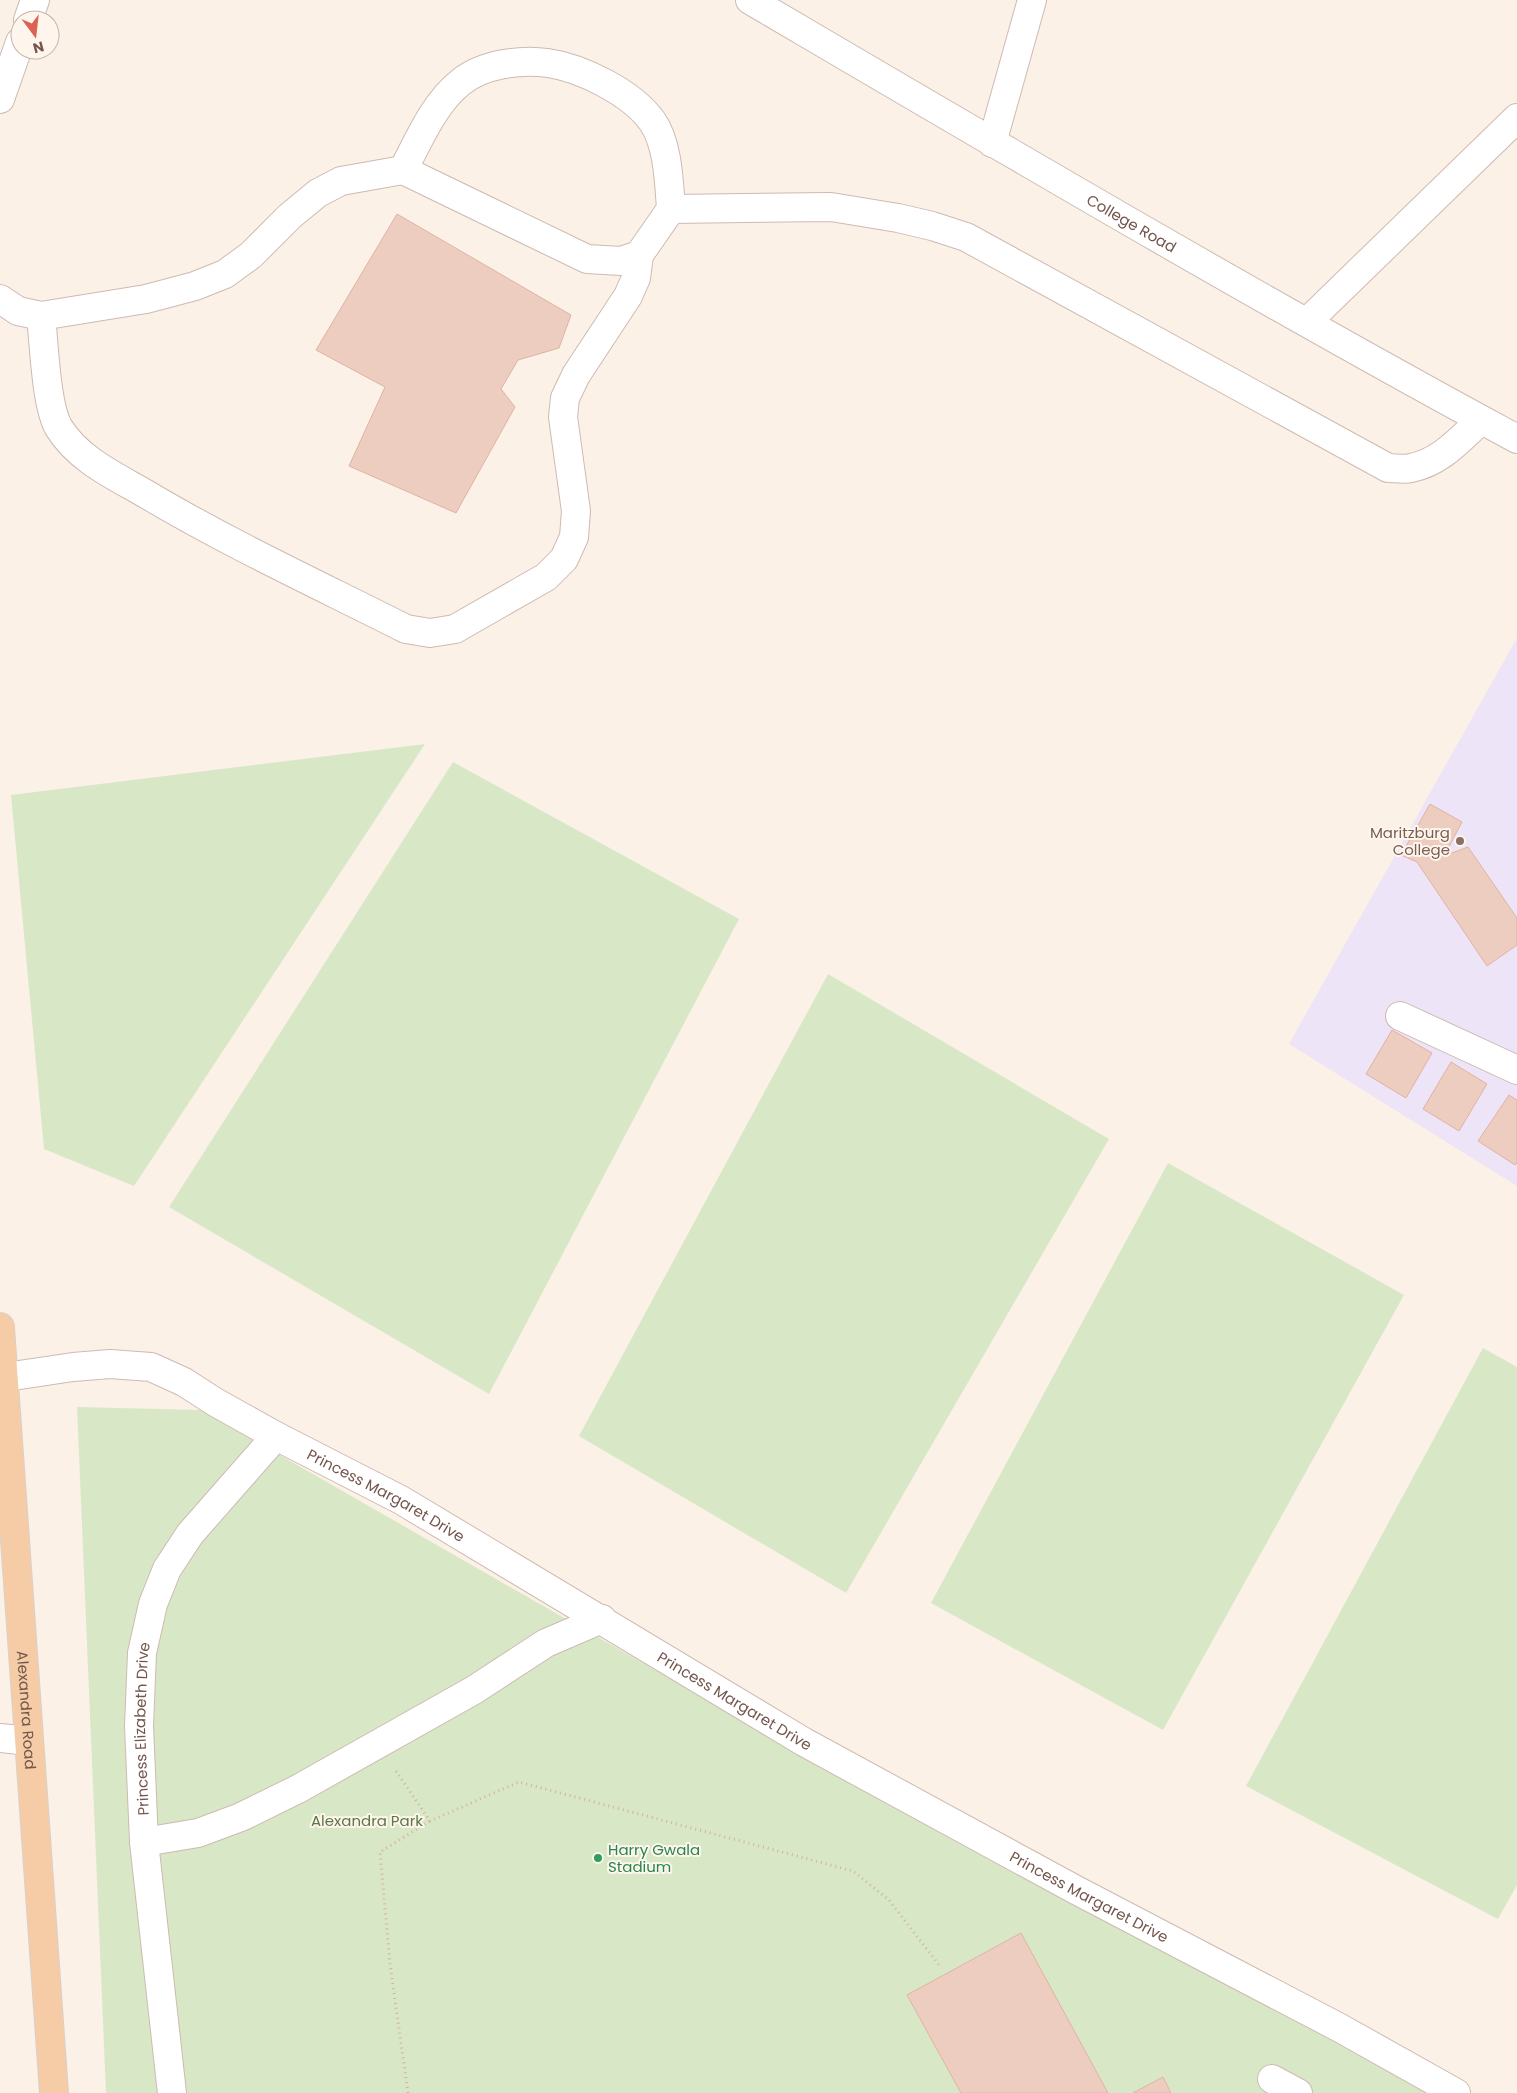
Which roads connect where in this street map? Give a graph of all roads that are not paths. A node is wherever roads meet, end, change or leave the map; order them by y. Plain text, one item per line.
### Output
1 (750, 0) edge
2 (1032, 0) edge
3 (14, 60) edge
4 (0, 99) edge
5 (1517, 118) edge
6 (992, 142) junction
7 (403, 170) junction
8 (671, 209) junction
9 (639, 255) junction
10 (0, 299) edge
11 (41, 316) junction
12 (1307, 322) junction
13 (1481, 420) junction
14 (1517, 439) edge
15 (1400, 1016) dead end
16 (1517, 1070) edge
17 (0, 1326) edge
18 (2, 1377) edge
19 (276, 1436) junction
20 (602, 1620) junction
21 (0, 1738) edge
22 (29, 1741) junction
23 (144, 1842) junction
24 (1272, 2078) dead end
25 (54, 2093) edge
26 (172, 2093) edge
27 (1298, 2093) edge
28 (1456, 2093) edge

1 - 6 street, College Road
2 - 6 street
3 - 4 street
5 - 12 street
6 - 12 street, College Road
7 - 8 street
7 - 9 street
7 - 11 street
8 - 9 street
8 - 13 street
9 - 11 street
10 - 11 street
12 - 13 street, College Road
13 - 14 street, College Road
15 - 16 street
17 - 18 main road, Alexandra Road
18 - 19 street, Princess Margaret Drive
18 - 22 main road, Alexandra Road
19 - 20 street, Princess Margaret Drive
19 - 23 street, Princess Elizabeth Drive
20 - 23 street
20 - 28 street, Princess Margaret Drive
21 - 22 street
22 - 25 main road, Alexandra Road
23 - 26 street, Princess Elizabeth Drive
24 - 27 street

